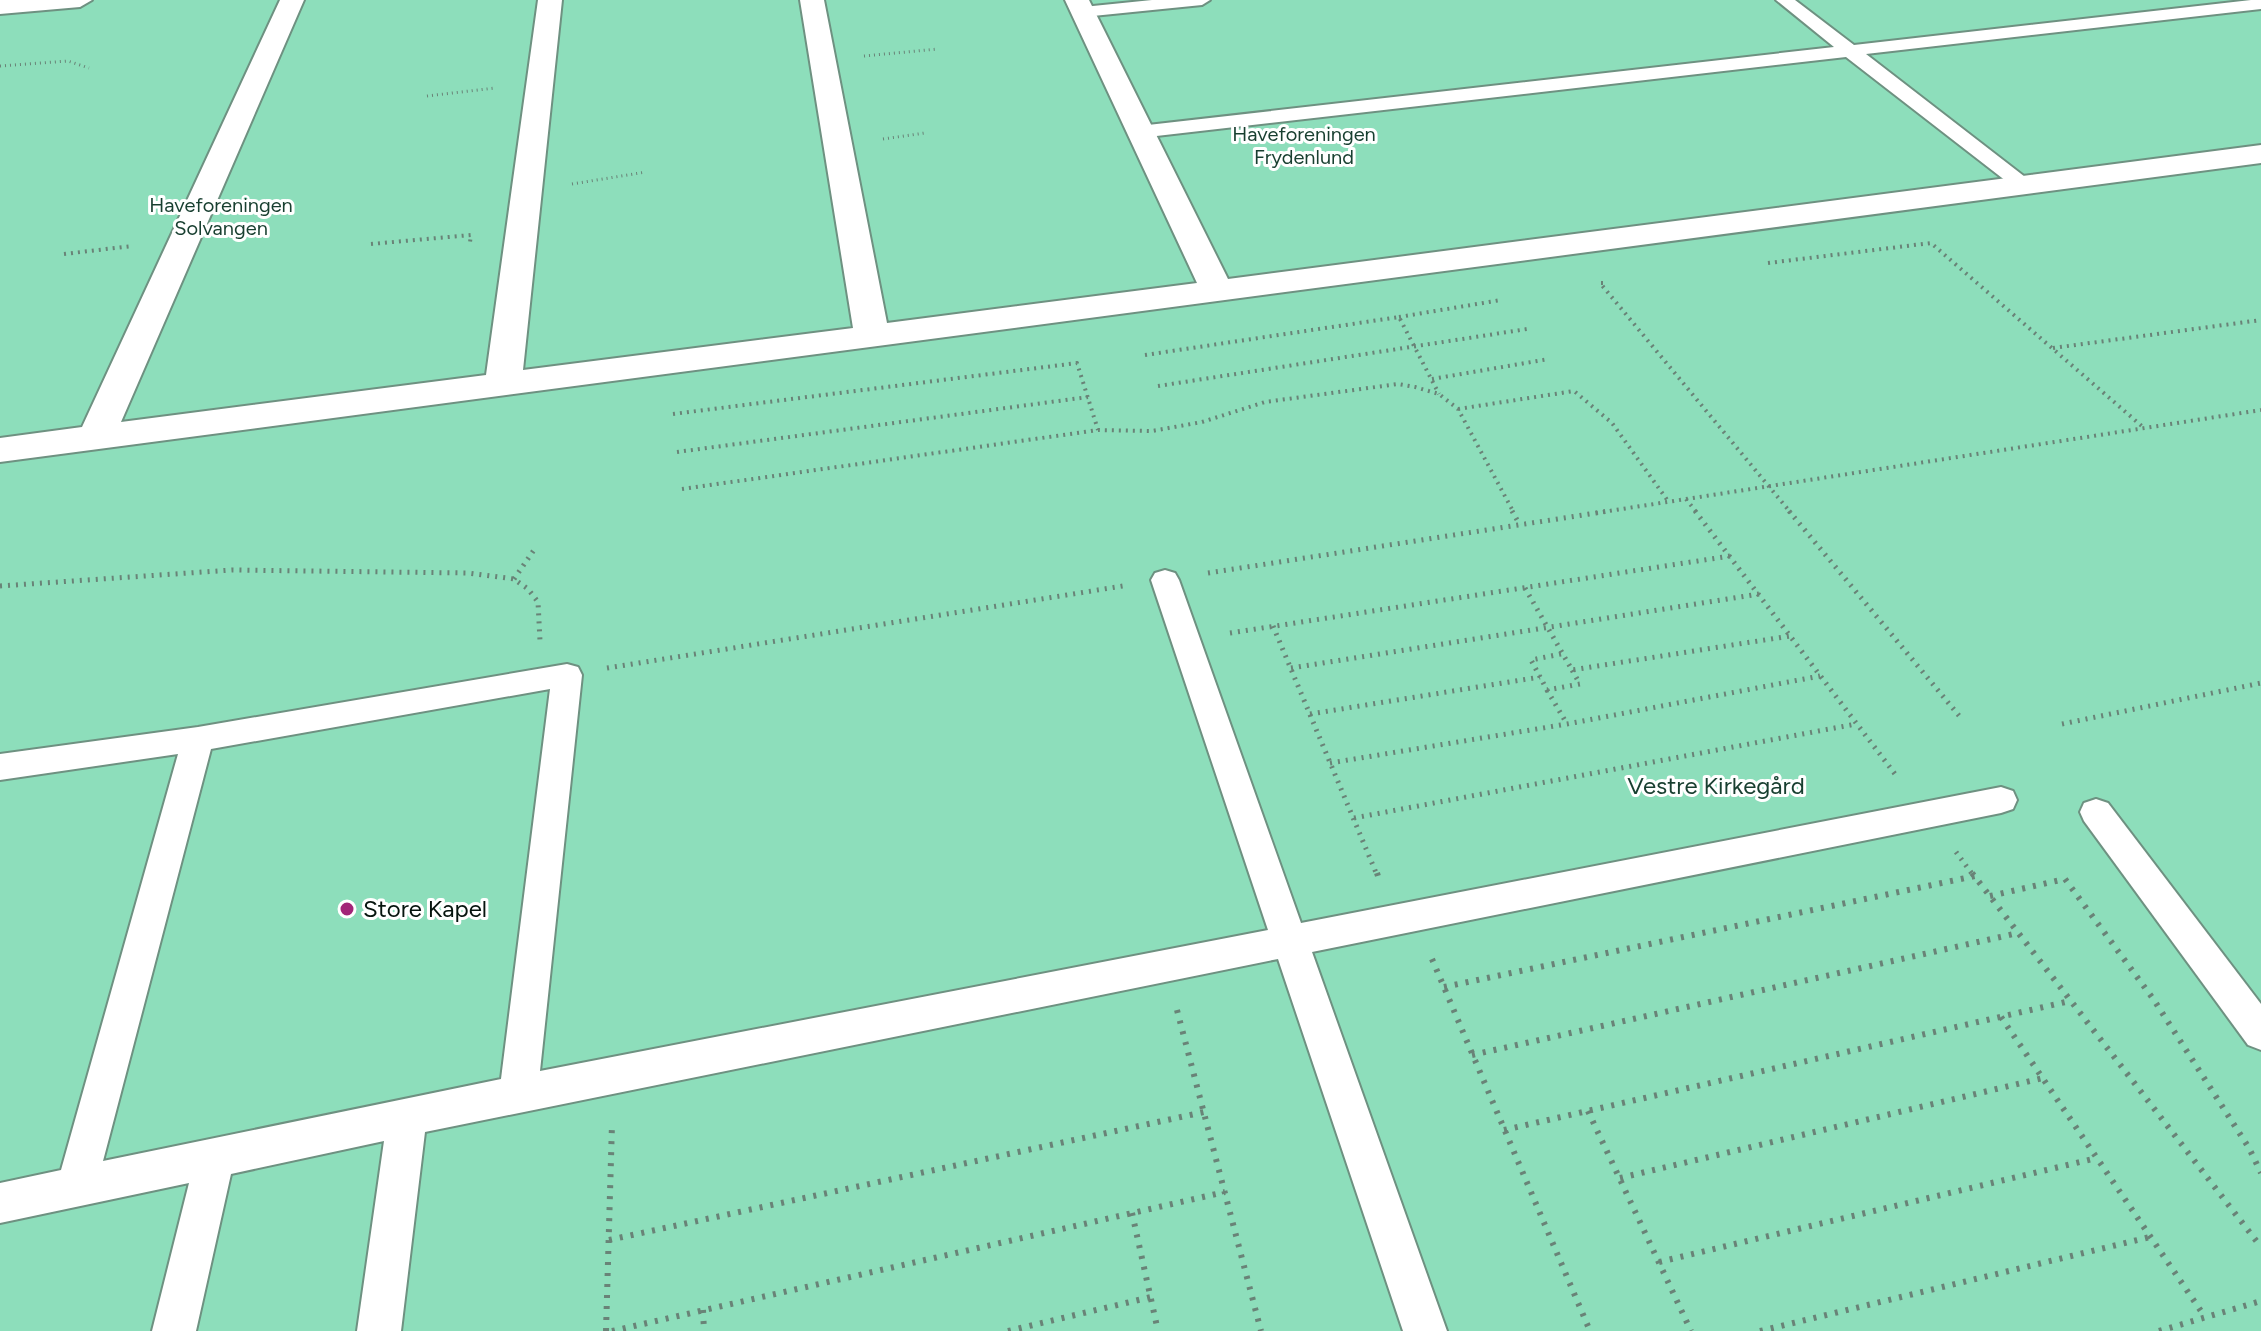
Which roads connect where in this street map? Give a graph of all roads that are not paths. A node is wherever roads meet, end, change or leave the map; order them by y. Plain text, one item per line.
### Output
1 (80, 0) edge
2 (292, 0) edge
3 (550, 0) edge
4 (812, 0) edge
5 (1202, 0) edge
6 (1784, 0) edge
7 (2261, 4) edge
8 (1080, 6) edge
9 (4, 18) edge
10 (1851, 51) junction
11 (1139, 132) junction
12 (2261, 154) edge
13 (2022, 184) junction
14 (1218, 292) junction
15 (872, 337) junction
16 (503, 385) junction
17 (96, 437) junction
18 (0, 450) edge
19 (1165, 580) dead end
20 (198, 739) junction
21 (0, 767) edge
22 (2001, 800) dead end
23 (2096, 812) dead end
24 (1292, 943) junction
25 (2261, 1033) edge
26 (518, 1094) junction
27 (407, 1119) junction
28 (214, 1160) junction
29 (77, 1185) junction
30 (0, 1203) edge
31 (174, 1331) edge
32 (379, 1331) edge
33 (1425, 1331) edge

1 - 9 street
2 - 17 street
3 - 16 street
4 - 15 street
5 - 8 lane
6 - 10 lane
7 - 10 lane
8 - 11 street
10 - 11 lane
10 - 13 lane
11 - 14 street
12 - 13 street
13 - 14 street
14 - 15 street
15 - 16 street
16 - 17 street
17 - 18 street
19 - 24 lane
20 - 21 lane
20 - 26 lane
20 - 29 lane
22 - 24 lane
23 - 25 lane
24 - 26 lane
24 - 33 lane
26 - 27 lane
27 - 28 lane
27 - 32 lane
28 - 29 lane
28 - 31 lane
29 - 30 lane

